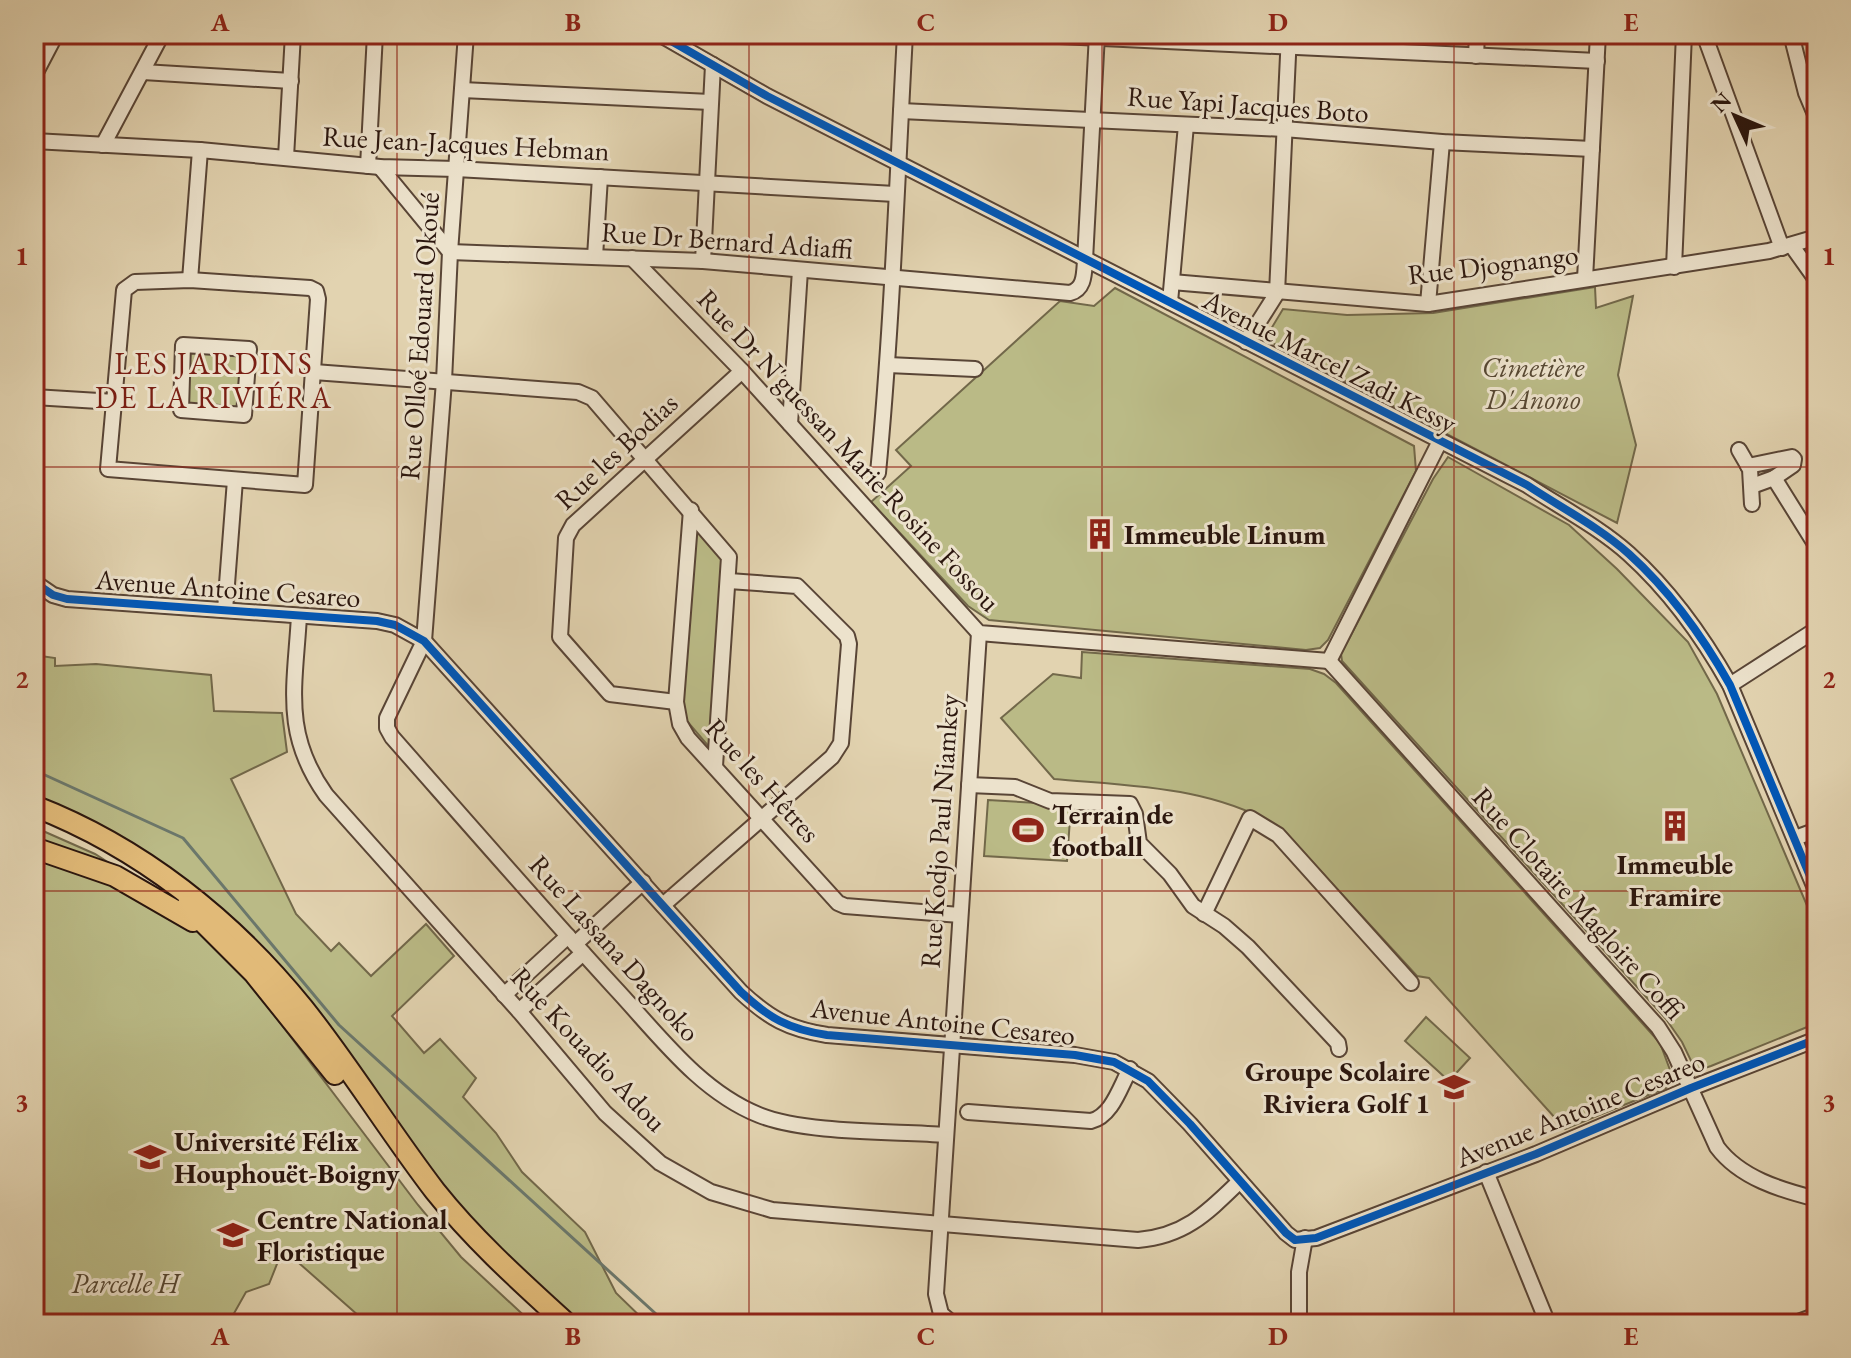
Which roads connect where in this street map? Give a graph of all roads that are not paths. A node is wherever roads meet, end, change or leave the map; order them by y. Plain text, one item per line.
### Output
1 (56, 34) edge
2 (162, 34) edge
3 (293, 34) edge
4 (375, 34) edge
5 (466, 34) edge
6 (659, 34) edge
7 (905, 34) edge
8 (1017, 34) edge
9 (1477, 34) edge
10 (1598, 34) edge
11 (1684, 34) edge
12 (1704, 34) edge
13 (1791, 34) edge
14 (1097, 36) edge
15 (1289, 40) edge
16 (1476, 56) junction
17 (1597, 61) junction
18 (713, 65) junction
19 (143, 72) junction
20 (34, 76) edge
21 (291, 81) junction
22 (462, 90) junction
23 (710, 102) junction
24 (901, 111) junction
25 (1817, 119) edge
26 (1093, 120) junction
27 (1186, 125) junction
28 (1284, 129) junction
29 (34, 141) edge
30 (1442, 142) junction
31 (103, 145) junction
32 (1592, 149) junction
33 (200, 150) junction
34 (286, 157) junction
35 (898, 164) junction
36 (374, 167) junction
37 (456, 169) junction
38 (600, 177) junction
39 (709, 182) junction
40 (895, 194) junction
41 (1817, 237) edge
42 (1787, 247) junction
43 (450, 252) junction
44 (595, 257) junction
45 (632, 258) junction
46 (1085, 260) junction
47 (703, 261) junction
48 (1674, 267) junction
49 (800, 270) junction
50 (893, 278) junction
51 (1585, 279) junction
52 (190, 280) junction
53 (1817, 281) edge
54 (1172, 282) junction
55 (1277, 293) junction
56 (1170, 302) junction
57 (1428, 304) junction
58 (1246, 342) junction
59 (888, 365) junction
60 (247, 368) joint
61 (975, 369) dead end
62 (742, 371) junction
63 (314, 372) junction
64 (444, 381) junction
65 (34, 397) edge
66 (115, 402) junction
67 (790, 424) junction
68 (1439, 443) junction
69 (1739, 450) dead end
70 (645, 458) junction
71 (1748, 466) junction
72 (878, 473) dead end
73 (1774, 478) junction
74 (235, 480) junction
75 (1752, 486) junction
76 (1752, 504) dead end
77 (691, 510) junction
78 (1817, 547) edge
79 (729, 581) junction
80 (34, 582) edge
81 (225, 610) junction
82 (299, 616) junction
83 (1817, 629) edge
84 (979, 633) junction
85 (424, 641) junction
86 (1329, 661) junction
87 (1730, 685) junction
88 (676, 702) junction
89 (715, 766) junction
90 (969, 785) junction
91 (34, 806) edge
92 (761, 818) junction
93 (34, 820) edge
94 (1817, 830) edge
95 (1795, 838) junction
96 (34, 848) edge
97 (643, 882) junction
98 (1817, 893) edge
99 (663, 905) junction
100 (1204, 914) junction
101 (960, 915) junction
102 (211, 932) junction
103 (571, 948) junction
104 (1411, 983) dead end
105 (504, 995) junction
106 (519, 1011) junction
107 (1817, 1039) edge
108 (951, 1044) junction
109 (1339, 1049) dead end
110 (1130, 1069) junction
111 (1691, 1088) junction
112 (968, 1112) dead end
113 (946, 1135) junction
114 (1486, 1172) junction
115 (1240, 1181) junction
116 (1817, 1199) edge
117 (940, 1225) junction
118 (1305, 1238) junction
119 (1817, 1315) edge
120 (549, 1324) edge
121 (567, 1324) edge
122 (953, 1324) edge
123 (1299, 1324) edge
124 (1548, 1324) edge
125 (1793, 1324) edge

1 - 20 street
2 - 19 street
3 - 21 street
4 - 36 street
5 - 22 street, Rue Olloé Edouard Okoué
6 - 18 street, Avenue Marcel Zadi Kessy
7 - 24 street
8 - 14 street
9 - 16 street
10 - 17 street
11 - 48 street
12 - 42 street
13 - 25 street
14 - 15 street
14 - 26 street
15 - 16 street
15 - 28 street
16 - 17 street
17 - 32 street
18 - 23 street
18 - 35 street, Avenue Marcel Zadi Kessy
19 - 21 street
19 - 31 street
21 - 34 street
22 - 23 street
22 - 37 street, Rue Olloé Edouard Okoué
23 - 39 street
24 - 26 street, Rue Yapi Jacques Boto
24 - 35 street
26 - 27 street, Rue Yapi Jacques Boto
26 - 46 street
27 - 28 street, Rue Yapi Jacques Boto
27 - 54 street
28 - 30 street, Rue Yapi Jacques Boto
28 - 55 street
29 - 31 street, Rue Jean-Jacques Hebman
30 - 32 street, Rue Yapi Jacques Boto
30 - 57 street
31 - 33 street, Rue Jean-Jacques Hebman
32 - 51 street
33 - 34 street, Rue Jean-Jacques Hebman
33 - 52 street
34 - 36 street, Rue Jean-Jacques Hebman
35 - 40 street
35 - 46 street, Avenue Marcel Zadi Kessy
36 - 37 street, Rue Jean-Jacques Hebman
36 - 43 street
37 - 38 street, Rue Jean-Jacques Hebman
37 - 43 street, Rue Olloé Edouard Okoué
38 - 39 street, Rue Jean-Jacques Hebman
38 - 44 street
39 - 40 street, Rue Jean-Jacques Hebman
39 - 47 street
40 - 50 street
41 - 42 street, Rue Djognango
42 - 48 street, Rue Djognango
42 - 53 street
43 - 44 street, Rue Dr Bernard Adiaffi
43 - 64 street, Rue Olloé Edouard Okoué
44 - 45 street, Rue Dr Bernard Adiaffi
45 - 47 street, Rue Dr Bernard Adiaffi
45 - 62 street, Rue Dr N'guessan Marie-Rosine Fossou
46 - 50 street, Rue Dr Bernard Adiaffi
46 - 56 street, Avenue Marcel Zadi Kessy
47 - 49 street, Rue Dr Bernard Adiaffi
48 - 51 street, Rue Djognango
49 - 50 street, Rue Dr Bernard Adiaffi
49 - 67 street
50 - 59 street
51 - 57 street, Rue Djognango
52 - 63 street
52 - 66 street
54 - 55 street, Rue Djognango
54 - 56 street
55 - 57 street, Rue Djognango
55 - 58 street
56 - 58 street, Avenue Marcel Zadi Kessy
58 - 68 street, Avenue Marcel Zadi Kessy
59 - 61 street
59 - 72 street
60 - 60 street
62 - 67 street, Rue Dr N'guessan Marie-Rosine Fossou
62 - 70 street, Rue les Bodias
63 - 64 street
63 - 74 street
64 - 70 street
64 - 85 street, Rue Olloé Edouard Okoué
65 - 66 street
66 - 74 street
67 - 84 street, Rue Dr N'guessan Marie-Rosine Fossou
68 - 86 street
68 - 87 street, Avenue Marcel Zadi Kessy
69 - 71 street
70 - 77 street
70 - 88 street, Rue les Bodias
71 - 73 street
71 - 75 street
73 - 75 street
73 - 78 street
74 - 81 street
75 - 76 street
77 - 79 street
77 - 88 street, Rue les Hêtres
79 - 89 street
79 - 92 street
80 - 81 street, Avenue Antoine Cesareo
81 - 82 street, Avenue Antoine Cesareo
82 - 85 street, Avenue Antoine Cesareo
82 - 105 street, Rue Kouadio Adou
83 - 87 street
84 - 86 street, Rue Dr N'guessan Marie-Rosine Fossou
84 - 90 street, Rue Kodjo Paul Niamkey
85 - 97 street, Avenue Antoine Cesareo
85 - 103 street, Rue Lassana Dagnoko
86 - 111 street, Rue Clotaire Magloire Coffi
87 - 95 street, Avenue Marcel Zadi Kessy
88 - 89 street, Rue les Hêtres
89 - 92 street, Rue les Hêtres
90 - 100 street
90 - 101 street, Rue Kodjo Paul Niamkey
91 - 121 highway
92 - 99 street
92 - 101 street, Rue les Hêtres
93 - 102 highway
94 - 95 street
95 - 98 street, Avenue Marcel Zadi Kessy
96 - 102 highway
97 - 99 street, Avenue Antoine Cesareo
97 - 103 street
99 - 108 street, Avenue Antoine Cesareo
100 - 104 street
100 - 109 street
101 - 108 street, Rue Kodjo Paul Niamkey
102 - 120 highway
103 - 105 street
103 - 106 street
103 - 113 street, Rue Lassana Dagnoko
105 - 106 street, Rue Kouadio Adou
106 - 117 street, Rue Kouadio Adou
107 - 111 street, Avenue Antoine Cesareo
108 - 110 street, Avenue Antoine Cesareo
108 - 113 street, Rue Kodjo Paul Niamkey
110 - 112 street
110 - 115 street, Avenue Antoine Cesareo
111 - 114 street, Avenue Antoine Cesareo
111 - 116 street, Rue Clotaire Magloire Coffi
113 - 117 street, Rue Kodjo Paul Niamkey
114 - 118 street, Avenue Antoine Cesareo
114 - 124 street
115 - 117 street, Rue Kouadio Adou
115 - 118 street, Avenue Antoine Cesareo
117 - 122 street, Rue Kodjo Paul Niamkey
118 - 123 street
119 - 125 street

